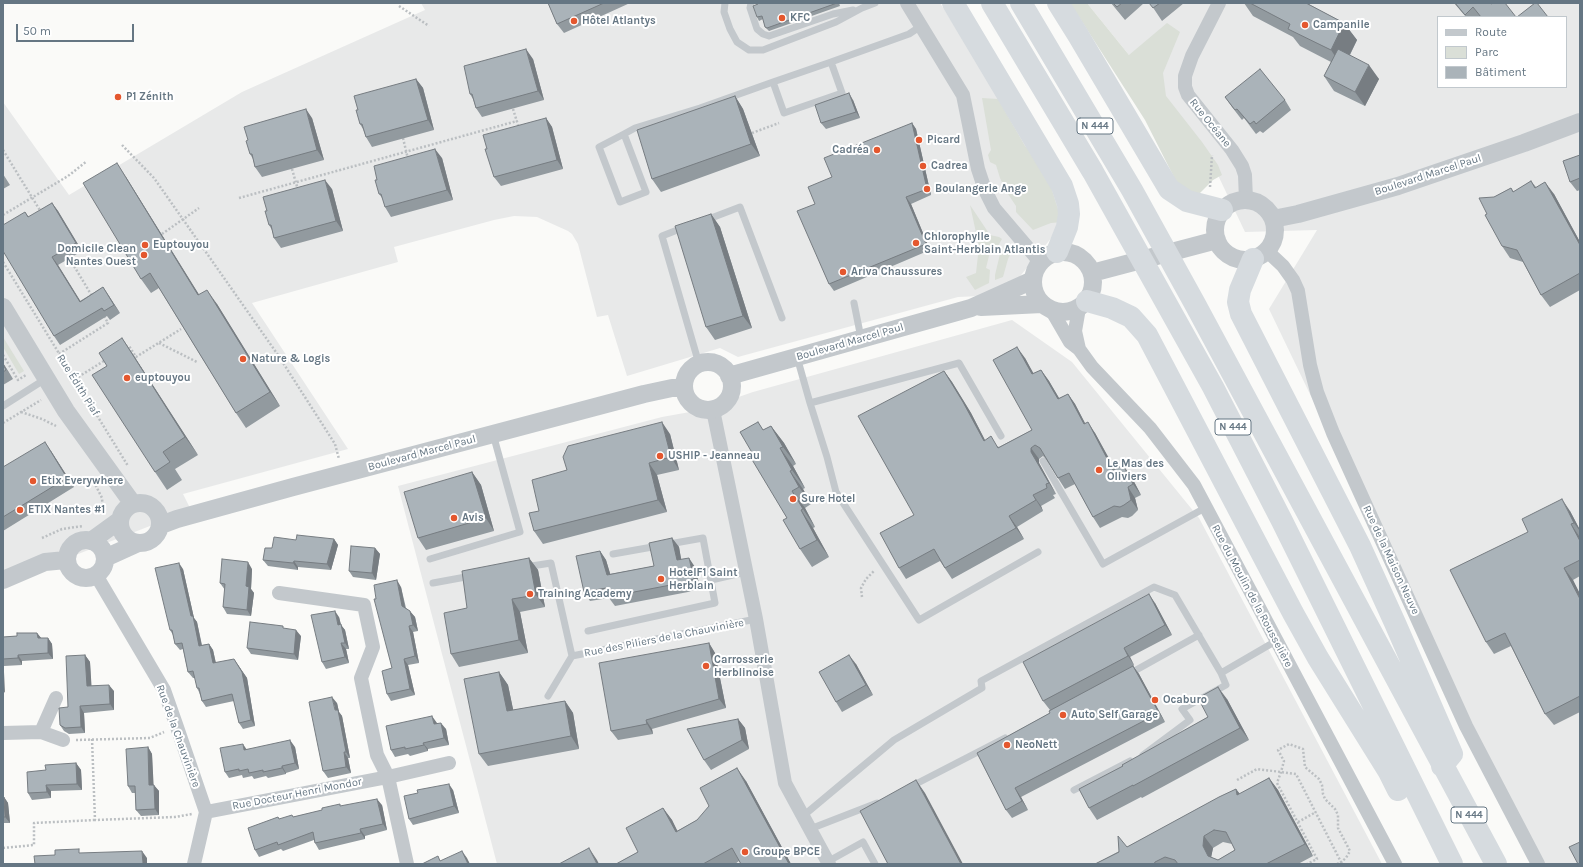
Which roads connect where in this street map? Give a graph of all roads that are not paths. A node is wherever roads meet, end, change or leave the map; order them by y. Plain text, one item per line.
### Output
1 (725, 3) edge
2 (751, 3) edge
3 (874, 3) edge
4 (907, 3) edge
5 (953, 3) edge
6 (992, 3) edge
7 (1021, 3) edge
8 (1058, 3) edge
9 (1219, 3) edge
10 (862, 8) junction
11 (921, 26) junction
12 (831, 62) junction
13 (773, 82) junction
14 (1580, 122) edge
15 (624, 134) junction
16 (1246, 200) junction
17 (1222, 210) junction
18 (1273, 219) junction
19 (1217, 240) junction
20 (1260, 255) junction
21 (1048, 257) junction
22 (1092, 273) junction
23 (1032, 280) junction
24 (854, 303) dead end
25 (1083, 304) junction
26 (3, 307) edge
27 (1047, 307) junction
28 (971, 308) junction
29 (782, 318) dead end
30 (861, 338) junction
31 (1079, 349) junction
32 (797, 356) junction
33 (699, 364) junction
34 (729, 376) junction
35 (41, 382) junction
36 (684, 388) junction
37 (810, 403) junction
38 (3, 406) edge
39 (713, 410) junction
40 (493, 434) junction
41 (1001, 436) dead end
42 (1043, 462) edge
43 (144, 502) junction
44 (1206, 508) junction
45 (120, 520) junction
46 (161, 525) junction
47 (89, 533) junction
48 (138, 543) junction
49 (1038, 552) dead end
50 (613, 554) dead end
51 (105, 558) junction
52 (430, 559) dead end
53 (66, 560) junction
54 (519, 568) edge
55 (746, 572) junction
56 (96, 575) junction
57 (480, 575) edge
58 (3, 580) edge
59 (711, 580) junction
60 (432, 583) dead end
61 (279, 593) dead end
62 (756, 619) junction
63 (588, 631) dead end
64 (1199, 635) junction
65 (1276, 641) junction
66 (572, 656) junction
67 (1221, 673) junction
68 (1121, 679) edge
69 (548, 696) dead end
70 (56, 698) dead end
71 (42, 732) junction
72 (3, 733) edge
73 (1005, 738) edge
74 (64, 740) road end
75 (449, 763) dead end
76 (1442, 766) junction
77 (388, 777) junction
78 (906, 789) edge
79 (1074, 790) dead end
80 (885, 800) edge
81 (206, 812) junction
82 (803, 816) junction
83 (810, 829) junction
84 (828, 863) edge
85 (194, 864) edge
86 (407, 864) edge
87 (875, 864) edge
88 (1395, 864) edge
89 (1437, 864) edge
90 (1452, 864) edge
91 (1496, 864) edge
92 (1538, 864) edge

1 - 10 lane
2 - 10 lane
3 - 10 lane
4 - 11 street
5 - 21 highway
6 - 90 highway, N 444
7 - 76 highway, N 444
8 - 17 highway
9 - 16 street, Rue Océane
11 - 12 lane
11 - 21 street
12 - 13 lane
12 - 13 lane
13 - 15 lane
14 - 18 street, Boulevard Marcel Paul
15 - 15 lane
16 - 17 street
16 - 18 street
17 - 19 street
18 - 20 street
19 - 20 street
19 - 22 street
20 - 76 highway
20 - 92 street, Rue de la Maison Neuve
21 - 22 street
21 - 23 street
22 - 25 street
23 - 27 street
23 - 28 street, Boulevard Marcel Paul
24 - 30 lane
25 - 27 street
25 - 31 street, Rue du Moulin de la Rousselière
25 - 89 highway
26 - 35 street, Rue Édith Piaf
27 - 28 street, Boulevard Marcel Paul
27 - 31 street, Rue du Moulin de la Rousselière
28 - 30 street, Boulevard Marcel Paul
29 - 33 lane
30 - 32 street, Boulevard Marcel Paul
31 - 44 street, Rue du Moulin de la Rousselière
32 - 34 street, Boulevard Marcel Paul
32 - 37 lane
33 - 34 street
33 - 36 street
34 - 39 street
35 - 38 lane
35 - 43 street, Rue Édith Piaf
36 - 39 street
36 - 40 street, Boulevard Marcel Paul
37 - 41 lane
37 - 49 lane
39 - 55 street, Rue des Piliers de la Chauvinière
40 - 46 street, Boulevard Marcel Paul
40 - 52 lane
42 - 44 lane
43 - 45 street
43 - 46 street
44 - 65 street, Rue du Moulin de la Rousselière
45 - 47 street
45 - 48 street
46 - 48 street
47 - 51 street
47 - 53 street
48 - 51 street
50 - 59 lane
51 - 56 street
53 - 56 street
53 - 58 street
54 - 66 lane
55 - 59 lane
55 - 62 street, Rue des Piliers de la Chauvinière
56 - 81 street, Rue de la Chauvinière
57 - 60 lane
59 - 63 lane
61 - 77 street
62 - 66 lane, Rue des Piliers de la Chauvinière
62 - 82 street, Rue des Piliers de la Chauvinière
64 - 67 lane
64 - 68 lane
64 - 82 lane
65 - 67 lane
65 - 88 street, Rue du Moulin de la Rousselière
66 - 69 lane
67 - 79 lane
70 - 71 street
71 - 72 street
71 - 74 street
73 - 78 lane
75 - 77 street, Rue Docteur Henri Mondor
76 - 91 highway, N 444
77 - 81 street, Rue Docteur Henri Mondor
77 - 86 street
80 - 83 lane
81 - 85 street
82 - 83 street, Rue des Piliers de la Chauvinière
83 - 84 street, Rue des Piliers de la Chauvinière
84 - 87 lane

